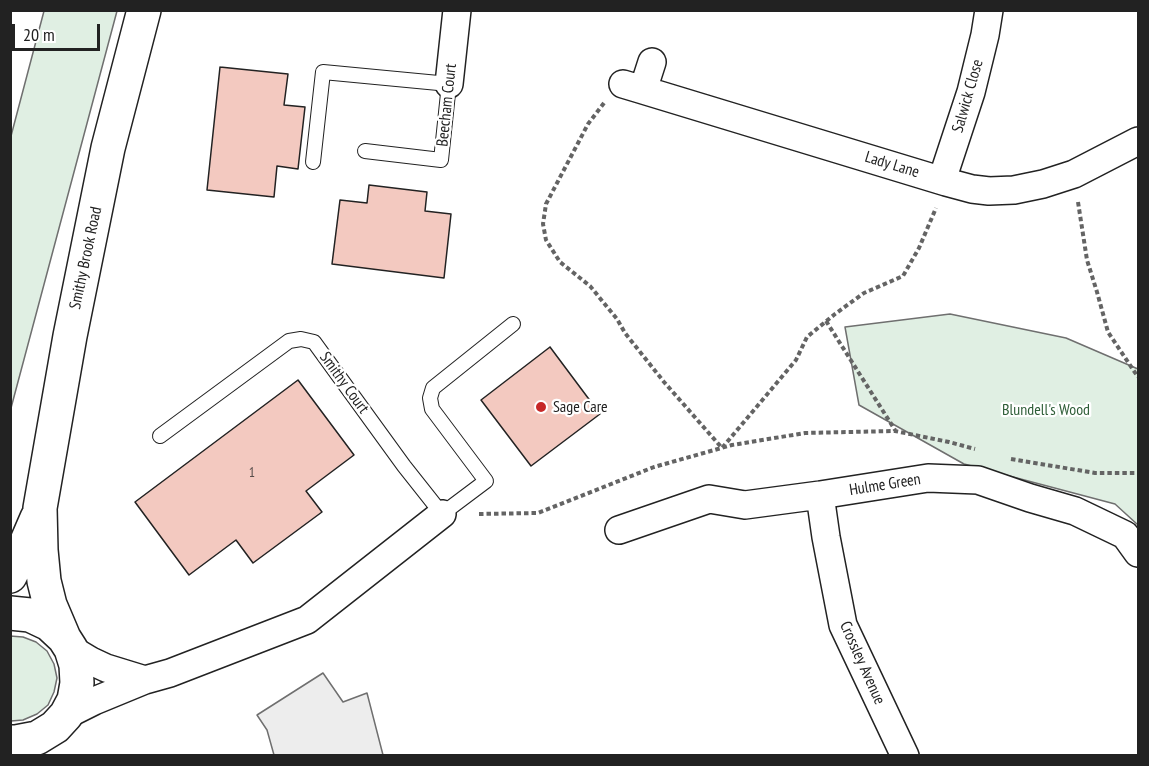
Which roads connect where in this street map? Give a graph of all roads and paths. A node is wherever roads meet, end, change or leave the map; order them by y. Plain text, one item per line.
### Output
1 (144, 10) edge
2 (457, 10) edge
3 (989, 10) edge
4 (652, 62) dead end
5 (449, 84) junction
6 (633, 87) junction
7 (1138, 141) edge
8 (365, 152) dead end
9 (313, 162) dead end
10 (1074, 174) junction
11 (944, 181) junction
12 (826, 321) junction
13 (513, 324) dead end
14 (1138, 377) edge
15 (895, 431) junction
16 (160, 436) dead end
17 (722, 448) junction
18 (978, 450) dead end
19 (1008, 459) dead end
20 (1138, 473) edge
21 (820, 495) junction
22 (40, 508) junction
23 (442, 514) junction
24 (619, 530) dead end
25 (1138, 553) edge
26 (10, 576) edge
27 (10, 614) edge
28 (68, 643) junction
29 (145, 680) junction
30 (60, 721) junction
31 (10, 742) edge
32 (41, 756) edge
33 (905, 756) edge

1 - 22 street, Smithy Brook Road
2 - 5 street, Beecham Court
3 - 11 street, Salwick Close
4 - 6 street
5 - 8 lane, Beecham Court
5 - 9 lane
6 - 11 street, Lady Lane
6 - 17 path
7 - 10 street, Lady Lane
10 - 11 street, Lady Lane
10 - 14 path
11 - 12 path
12 - 15 path
12 - 17 path
13 - 23 lane
15 - 17 path
15 - 18 path
16 - 23 lane, Smithy Court
17 - 23 path
19 - 20 path
21 - 24 street, Hulme Green
21 - 25 street, Hulme Green
21 - 33 street, Crossley Avenue
22 - 26 street, Smithy Brook Road
22 - 28 street, Smithy Brook Road
23 - 29 street
27 - 28 street
28 - 29 street
28 - 30 street, Smithy Brook Road
29 - 30 street
30 - 31 street
30 - 32 street

